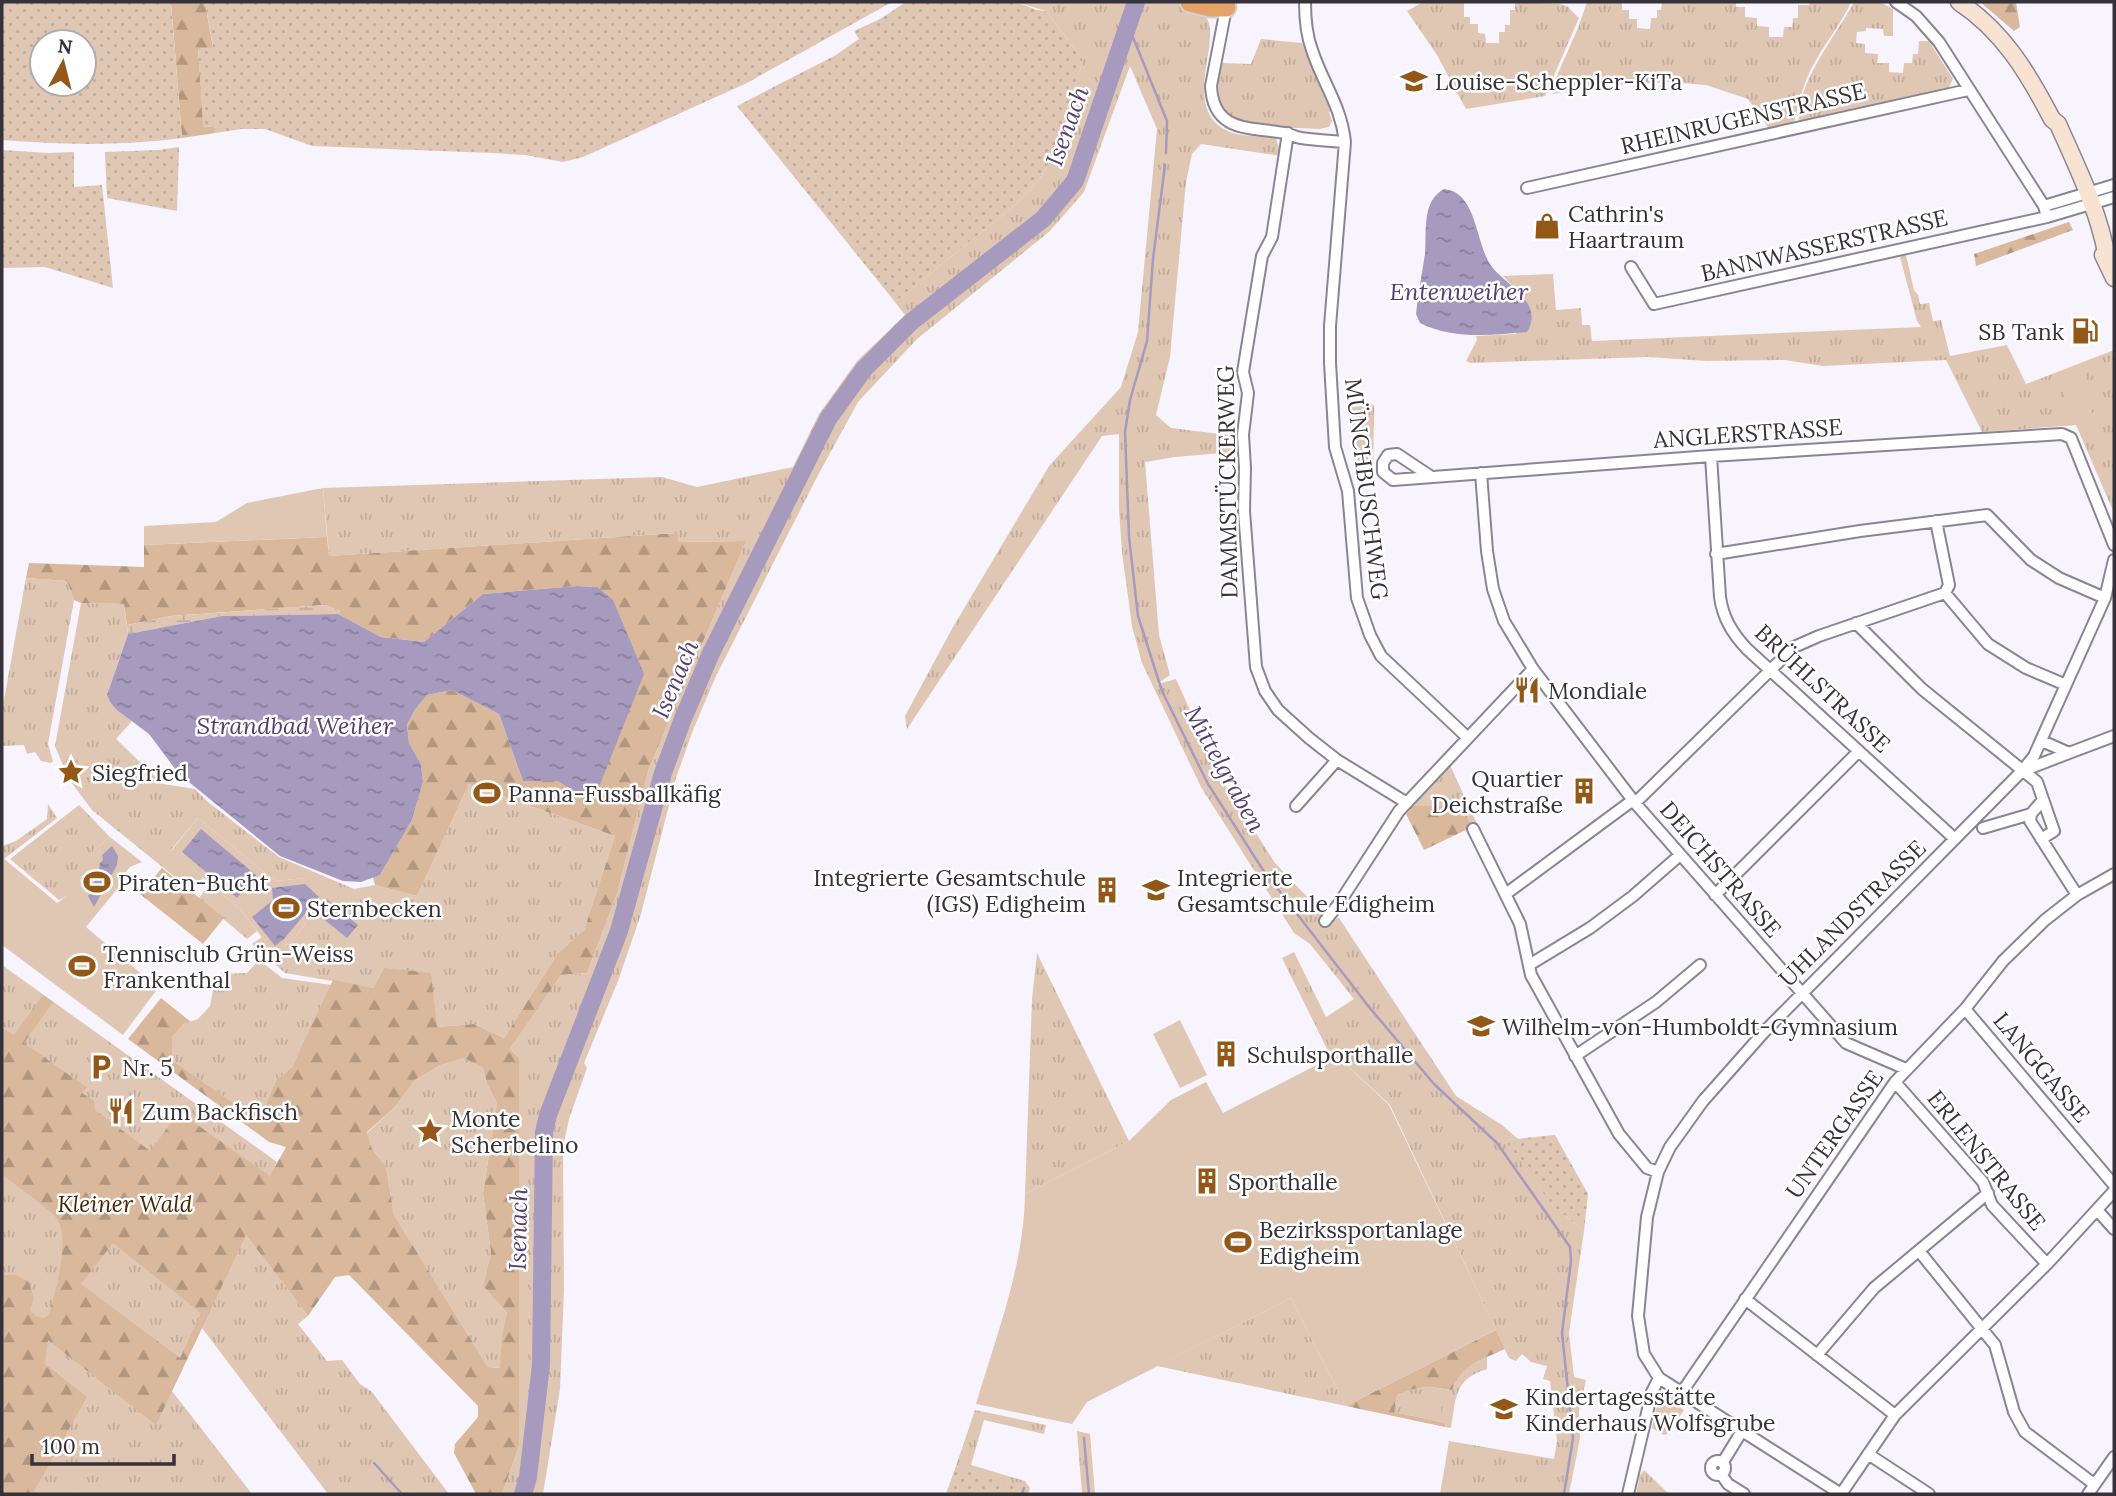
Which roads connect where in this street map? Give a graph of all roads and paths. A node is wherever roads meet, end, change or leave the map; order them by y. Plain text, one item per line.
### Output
1 (1190, 2) edge
2 (1305, 2) edge
3 (1896, 2) edge
4 (1959, 2) edge
5 (1225, 4) edge
6 (1968, 90) junction
7 (1288, 133) junction
8 (1344, 139) junction
9 (2114, 185) edge
10 (1527, 188) dead end
11 (2114, 197) edge
12 (2085, 200) junction
13 (2045, 212) junction
14 (1631, 268) dead end
15 (2111, 271) edge
16 (1711, 456) junction
17 (1481, 473) junction
18 (1430, 476) dead end
19 (1936, 521) junction
20 (2113, 538) edge
21 (1716, 554) junction
22 (2114, 561) edge
23 (1945, 593) junction
24 (2105, 598) junction
25 (1856, 623) junction
26 (1533, 669) junction
27 (1769, 670) junction
28 (2066, 685) junction
29 (2114, 736) edge
30 (1468, 738) junction
31 (2042, 741) junction
32 (1859, 751) junction
33 (2067, 754) junction
34 (1337, 760) junction
35 (2022, 771) junction
36 (2043, 800) junction
37 (1634, 801) junction
38 (1407, 803) junction
39 (1296, 806) dead end
40 (2031, 814) junction
41 (1983, 828) dead end
42 (1474, 829) dead end
43 (1955, 839) junction
44 (2041, 839) junction
45 (1680, 855) junction
46 (2114, 874) edge
47 (1507, 893) junction
48 (1716, 895) junction
49 (2077, 895) junction
50 (1325, 921) dead end
51 (1529, 965) junction
52 (1700, 965) dead end
53 (1801, 993) junction
54 (1965, 1009) junction
55 (1575, 1056) junction
56 (1906, 1069) junction
57 (1895, 1082) junction
58 (1658, 1172) junction
59 (2114, 1185) edge
60 (2114, 1191) edge
61 (1987, 1193) junction
62 (2097, 1210) junction
63 (2114, 1229) edge
64 (1919, 1251) junction
65 (2047, 1264) junction
66 (1745, 1299) junction
67 (1981, 1326) junction
68 (1817, 1355) junction
69 (1659, 1378) junction
70 (1682, 1392) junction
71 (1895, 1415) junction
72 (1742, 1431) junction
73 (1868, 1454) junction
74 (2114, 1457) edge
75 (2091, 1489) edge
76 (1630, 1494) edge
77 (1744, 1494) edge
78 (1841, 1494) edge
79 (1928, 1494) edge

1 - 5 highway
2 - 8 street, MÜNCHBUSCHWEG
3 - 6 street
4 - 12 street
5 - 7 street
6 - 10 street, RHEINRUGENSTRASSE
6 - 13 street
7 - 8 street
7 - 34 street, DAMMSTÜCKERWEG
8 - 30 street, MÜNCHBUSCHWEG
9 - 12 street
11 - 12 street
12 - 13 street, BANNWASSERSTRASSE
12 - 15 street
13 - 14 street, BANNWASSERSTRASSE
16 - 17 street, ANGLERSTRASSE
16 - 20 street, ANGLERSTRASSE
16 - 21 street, BRÜHLSTRASSE
17 - 18 street, ANGLERSTRASSE
17 - 26 street, DEICHSTRASSE
19 - 21 street
19 - 23 street
19 - 24 street
21 - 27 street, BRÜHLSTRASSE
22 - 24 street, UHLANDSTRASSE
23 - 25 street
23 - 28 street
24 - 28 street, UHLANDSTRASSE
25 - 27 street
25 - 35 street
26 - 30 street
26 - 37 street, DEICHSTRASSE
27 - 32 street, BRÜHLSTRASSE
27 - 37 street
28 - 31 street, UHLANDSTRASSE
29 - 33 street
30 - 38 street
31 - 33 street
31 - 35 street, UHLANDSTRASSE
32 - 43 street, BRÜHLSTRASSE
32 - 48 street
33 - 35 street
34 - 38 street, DAMMSTÜCKERWEG
34 - 39 street
35 - 36 street
35 - 43 street, UHLANDSTRASSE
36 - 40 street
36 - 44 street
37 - 45 street, DEICHSTRASSE
37 - 47 street, DEICHSTRASSE
38 - 50 street
40 - 41 street
40 - 44 street
42 - 47 street
43 - 53 street, UHLANDSTRASSE
44 - 49 street
45 - 48 street, DEICHSTRASSE
45 - 51 street
46 - 49 street, UNTERGASSE
47 - 51 street
48 - 53 street, DEICHSTRASSE
49 - 54 street, UNTERGASSE
51 - 55 street
52 - 55 street
53 - 56 street, DEICHSTRASSE
53 - 58 street, UHLANDSTRASSE
54 - 56 street, UNTERGASSE
54 - 59 street, LANGGASSE
55 - 58 street
56 - 57 street, UNTERGASSE
57 - 61 street, ERLENSTRASSE
57 - 66 street, UNTERGASSE
58 - 69 street, UHLANDSTRASSE
60 - 62 street
61 - 64 street
61 - 65 street, ERLENSTRASSE
62 - 63 street
62 - 65 street
64 - 67 street
64 - 68 street
65 - 67 street
66 - 68 street
66 - 70 street, UNTERGASSE
67 - 71 street
67 - 75 street
68 - 71 street
69 - 70 street
69 - 76 street
70 - 72 street
71 - 73 street
72 - 77 street
72 - 78 street
73 - 78 street
73 - 79 street
74 - 75 street

